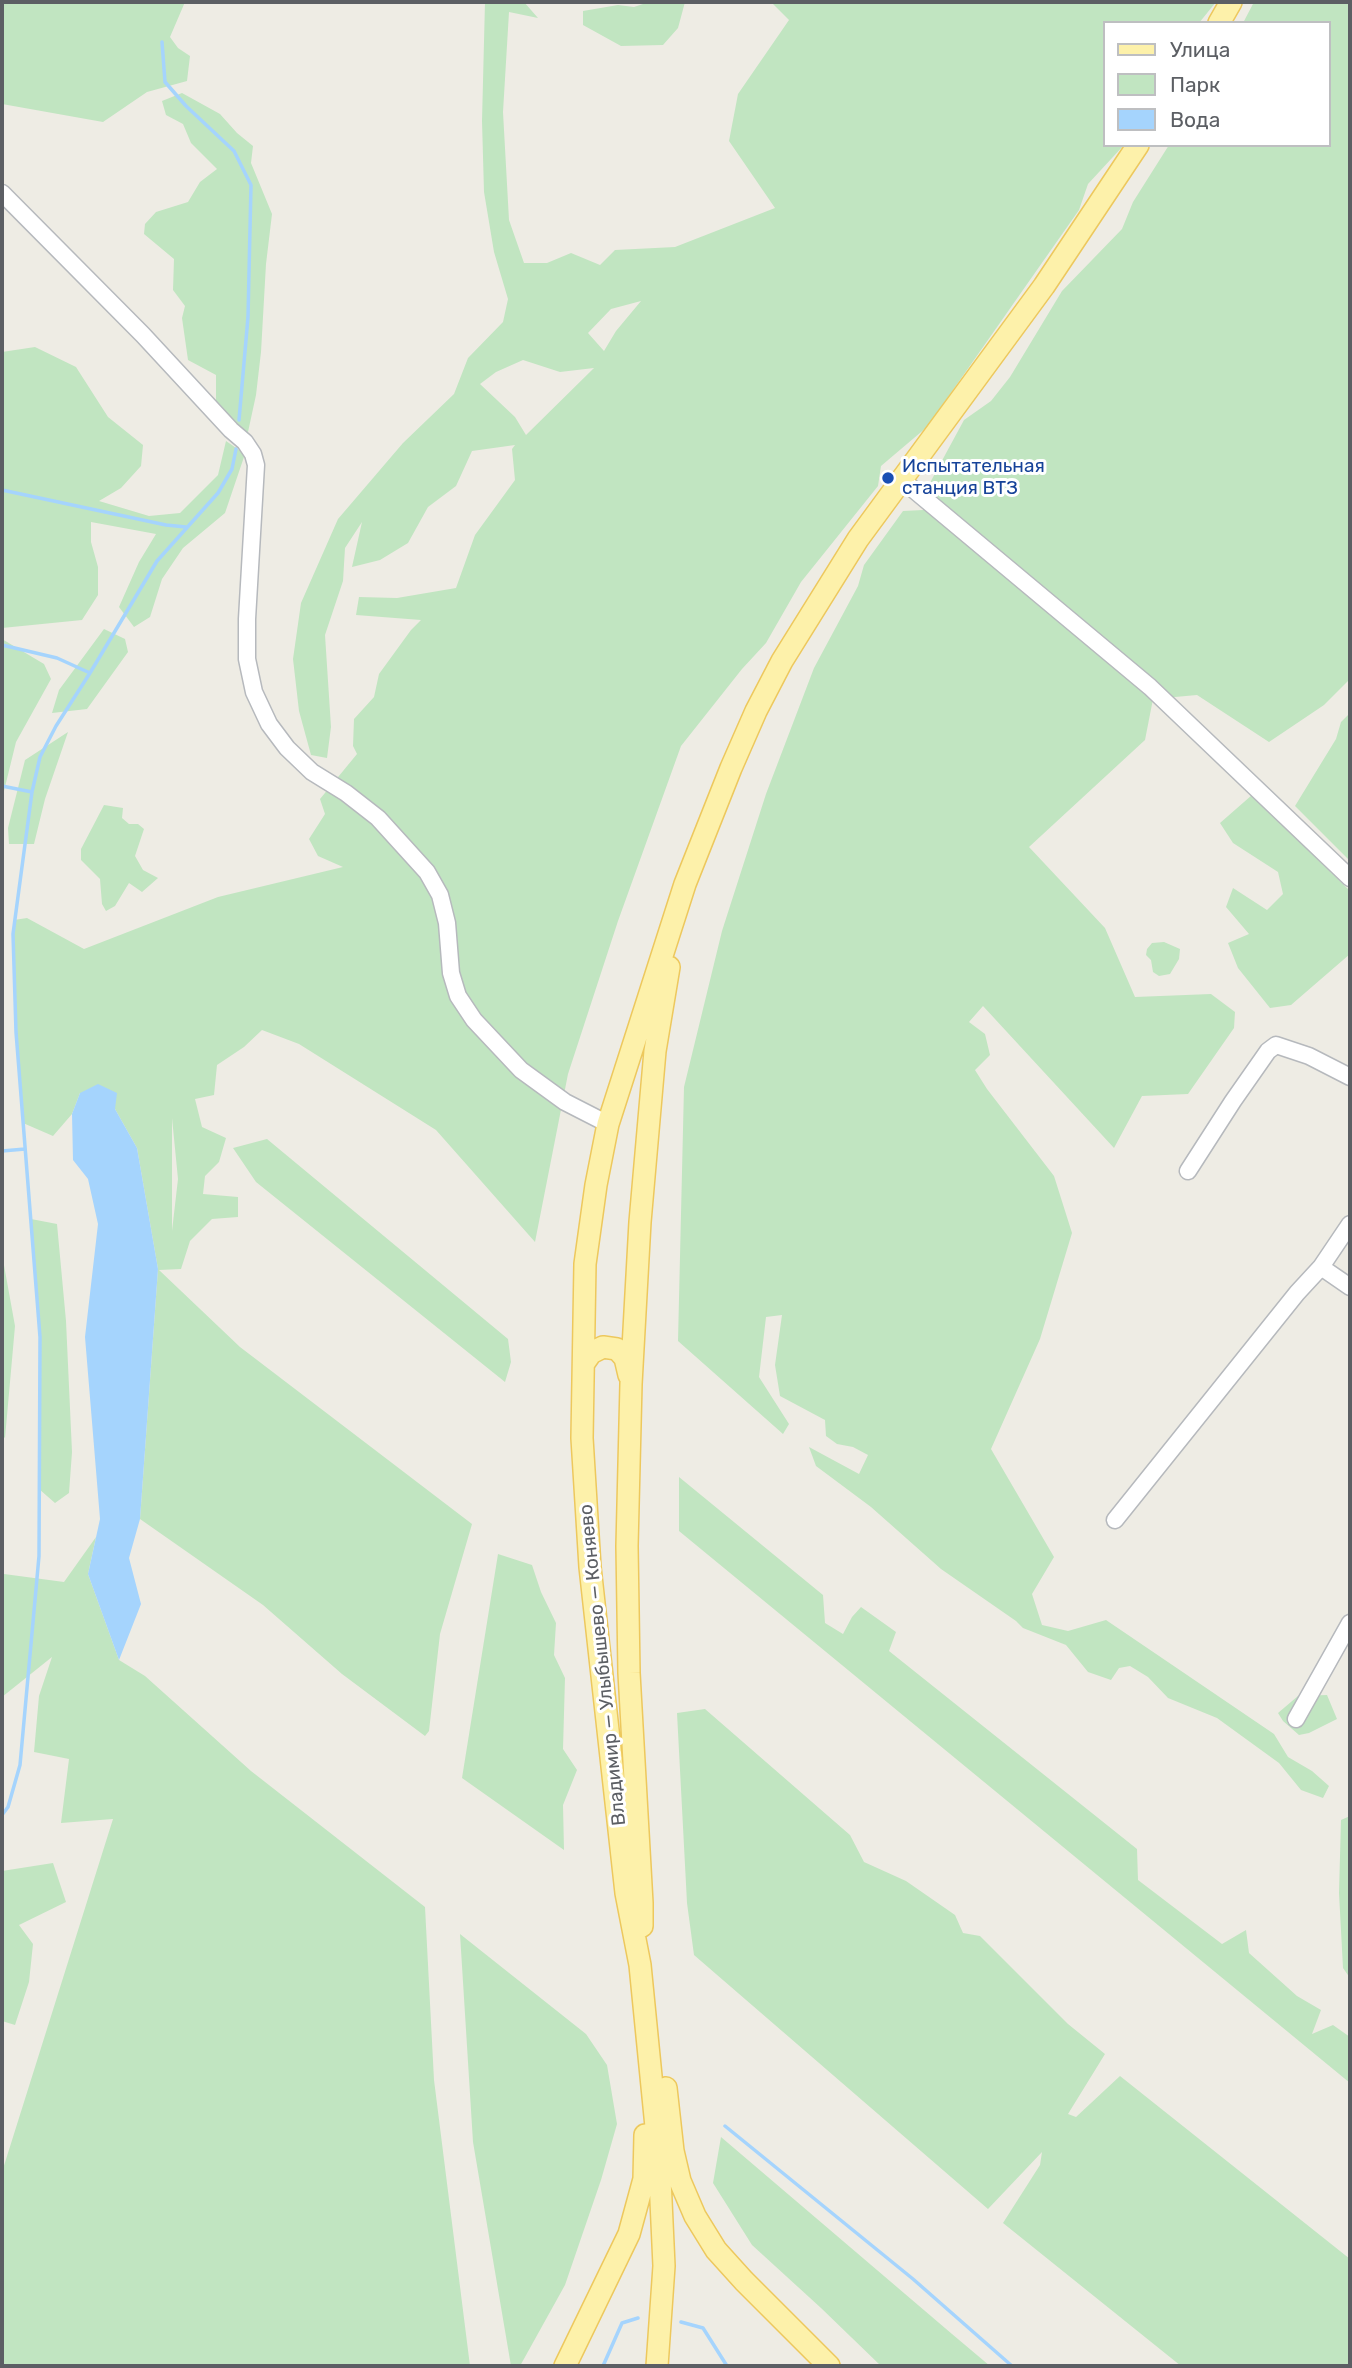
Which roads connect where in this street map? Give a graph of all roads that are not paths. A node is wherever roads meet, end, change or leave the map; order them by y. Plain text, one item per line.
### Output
1 (1231, 2) edge
2 (1220, 21) edge
3 (1137, 147) edge
4 (2, 193) edge
5 (901, 479) junction
6 (709, 827) junction
7 (1350, 878) edge
8 (1350, 1077) edge
9 (608, 1124) junction
10 (1188, 1171) dead end
11 (1350, 1224) edge
12 (1321, 1266) junction
13 (1350, 1287) edge
14 (584, 1363) junction
15 (631, 1384) junction
16 (1115, 1520) dead end
17 (1350, 1623) edge
18 (1296, 1719) dead end
19 (640, 1965) junction
20 (645, 2021) junction
21 (565, 2366) edge
22 (657, 2366) edge
23 (829, 2366) edge

1 - 2 main road
3 - 5 main road, Владимир — Улыбышево — Коняево
4 - 9 street
5 - 6 main road, Владимир — Улыбышево — Коняево
5 - 7 street
6 - 9 main road, Владимир — Улыбышево — Коняево
6 - 15 main road, Владимир — Улыбышево — Коняево
8 - 10 street
9 - 14 main road, Владимир — Улыбышево — Коняево
11 - 12 street
12 - 13 street
12 - 16 street
14 - 15 main road, Владимир — Улыбышево — Коняево
14 - 19 main road, Владимир — Улыбышево — Коняево
15 - 19 main road, Владимир — Улыбышево — Коняево
17 - 18 street
19 - 20 main road, Владимир — Улыбышево — Коняево
20 - 21 main road
20 - 22 main road, Владимир — Улыбышево — Коняево
20 - 23 main road

